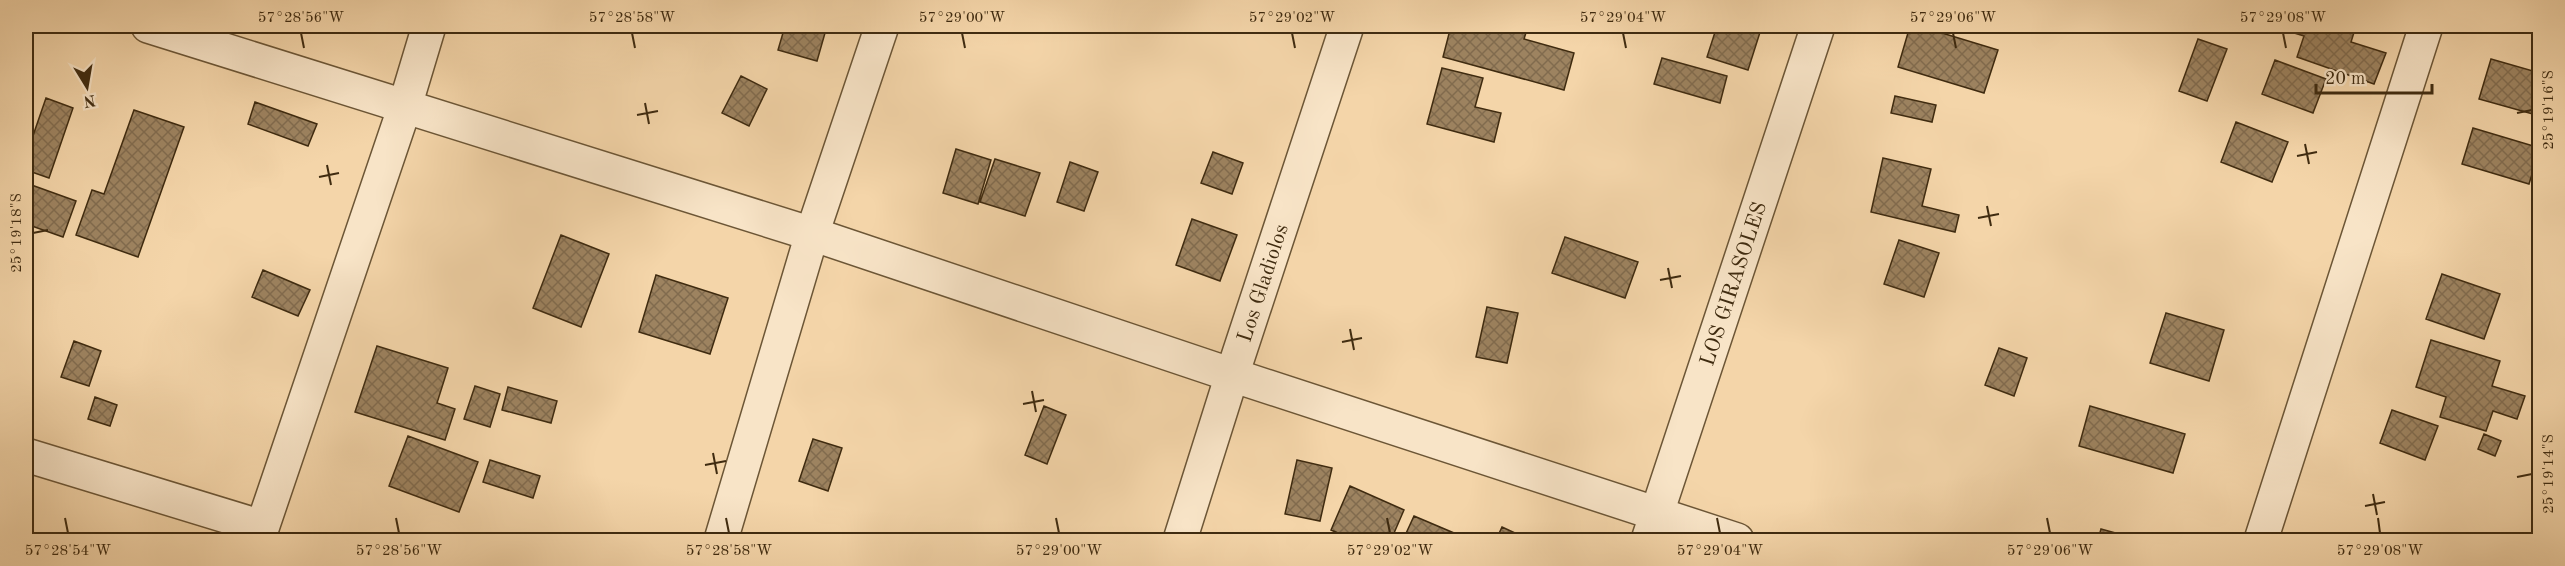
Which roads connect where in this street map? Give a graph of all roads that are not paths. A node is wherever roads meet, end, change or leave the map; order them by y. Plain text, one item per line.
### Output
1 (148, 26) edge
2 (429, 26) edge
3 (882, 26) edge
4 (1347, 26) edge
5 (1818, 26) edge
6 (2426, 26) edge
7 (405, 106) junction
8 (812, 234) junction
9 (1232, 375) junction
10 (26, 455) edge
11 (1652, 527) edge
12 (260, 534) edge
13 (720, 540) edge
14 (1180, 540) edge
15 (1737, 540) edge
16 (2261, 540) edge

1 - 7 street
2 - 7 street
3 - 8 street
4 - 9 street, Los Gladiolos
5 - 11 street, LOS GIRASOLES
6 - 16 street
7 - 8 street
7 - 12 street
8 - 9 street
8 - 13 street
9 - 11 street
9 - 14 street, Los Gladiolos
10 - 12 street
11 - 15 street

